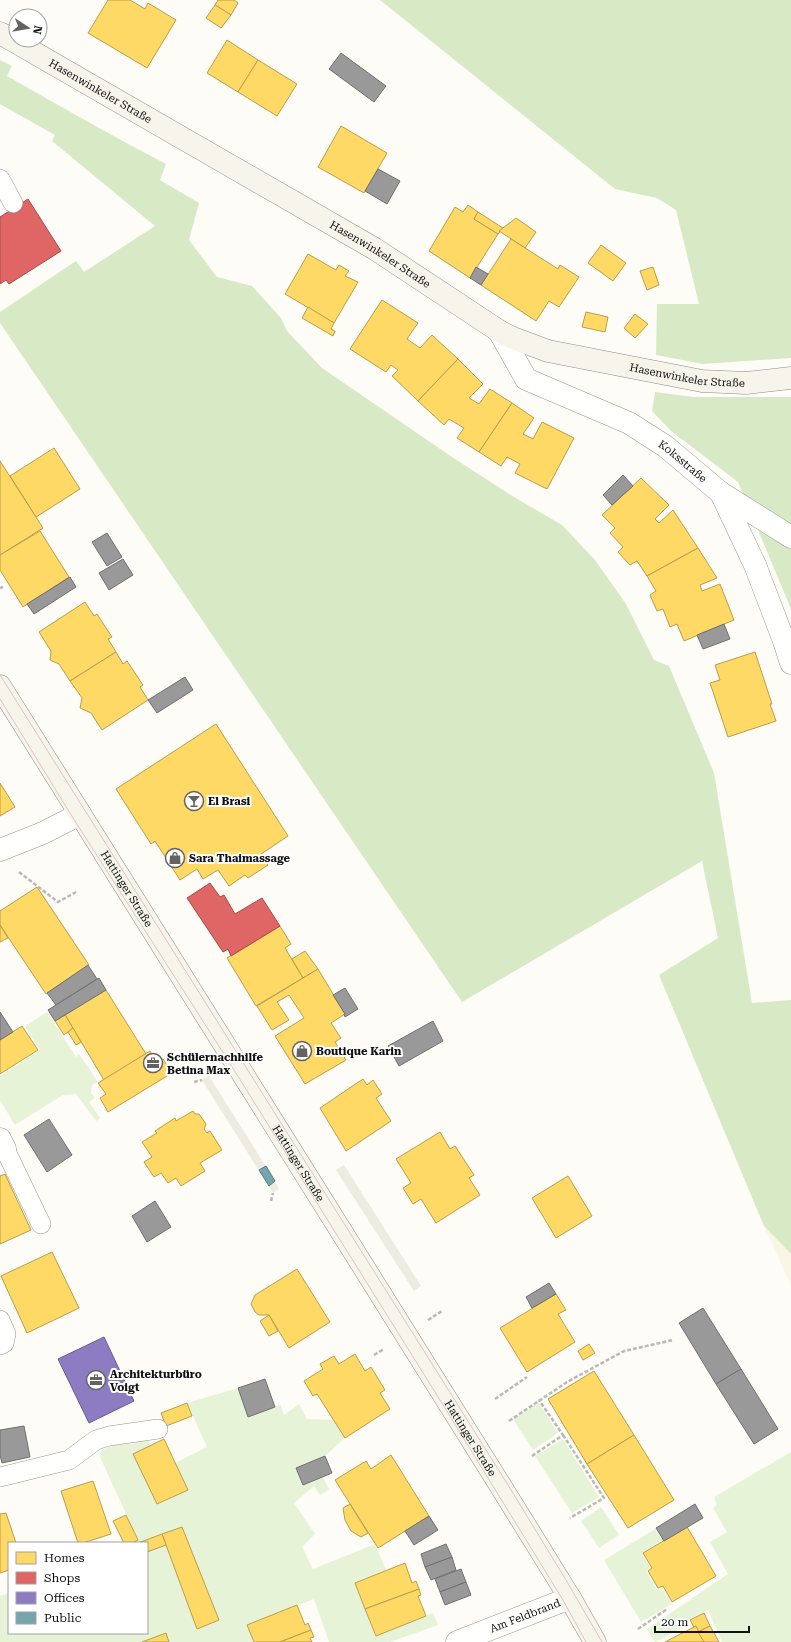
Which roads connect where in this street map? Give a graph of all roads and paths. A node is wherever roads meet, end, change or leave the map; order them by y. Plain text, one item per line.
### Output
1 (0, 33) edge
2 (0, 179) edge
3 (13, 203) dead end
4 (499, 331) junction
5 (791, 378) edge
6 (721, 493) junction
7 (791, 537) edge
8 (791, 663) edge
9 (0, 686) edge
10 (80, 814) junction
11 (0, 850) edge
12 (14, 868) dead end
13 (76, 892) dead end
14 (202, 1080) dead end
15 (194, 1082) dead end
16 (2, 1144) edge
17 (273, 1193) dead end
18 (271, 1201) dead end
19 (41, 1224) dead end
20 (442, 1311) dead end
21 (0, 1320) edge
22 (429, 1320) dead end
23 (673, 1340) dead end
24 (0, 1345) edge
25 (386, 1347) dead end
26 (374, 1355) dead end
27 (527, 1377) dead end
28 (495, 1399) dead end
29 (540, 1400) junction
30 (509, 1421) dead end
31 (158, 1429) dead end
32 (563, 1435) junction
33 (532, 1456) dead end
34 (0, 1477) edge
35 (570, 1518) dead end
36 (570, 1598) junction
37 (667, 1609) dead end
38 (638, 1629) dead end
39 (457, 1642) edge
40 (594, 1642) edge

1 - 4 street, Hasenwinkeler Straße
2 - 3 lane
4 - 5 street, Hasenwinkeler Straße
4 - 6 street, Koksstraße
6 - 7 street
6 - 8 street, Koksstraße
9 - 10 street, Hattinger Straße
10 - 11 street
10 - 36 street, Hattinger Straße
12 - 13 path
14 - 15 path
16 - 19 lane
17 - 18 path
20 - 22 path
21 - 24 lane
23 - 29 path
25 - 26 path
27 - 28 path
29 - 30 path
29 - 32 path
31 - 34 lane
32 - 33 path
32 - 35 path
36 - 39 street, Am Feldbrand
36 - 40 street, Hattinger Straße
37 - 38 path

